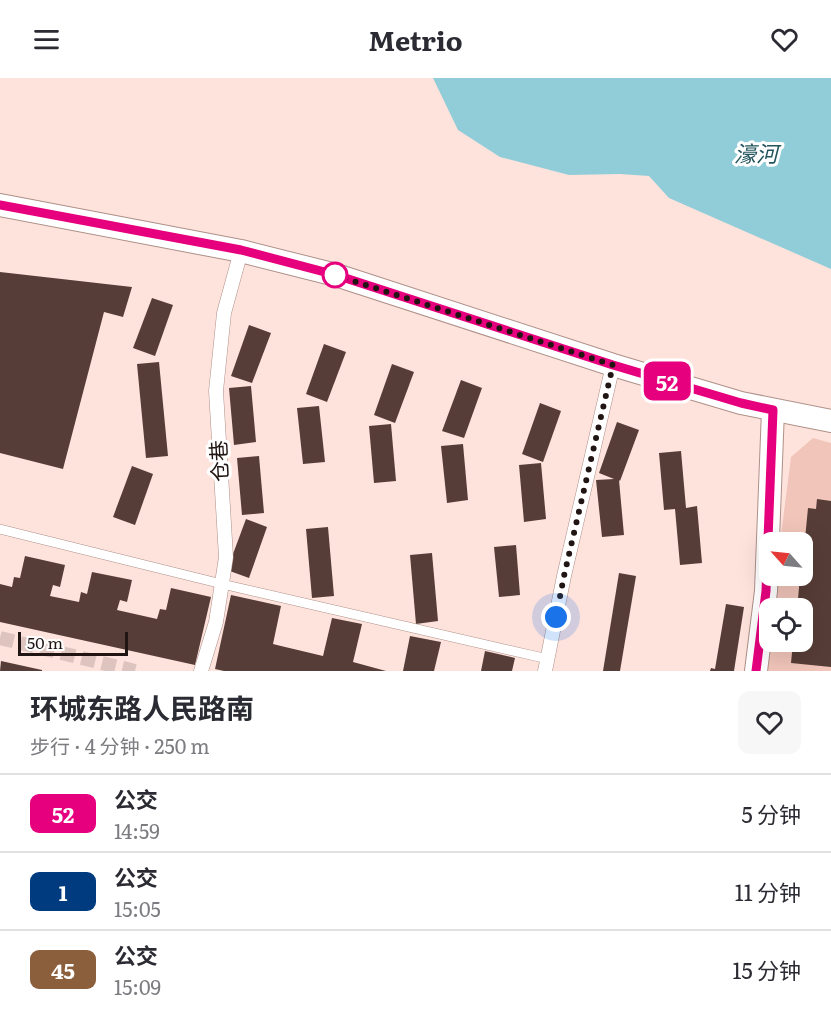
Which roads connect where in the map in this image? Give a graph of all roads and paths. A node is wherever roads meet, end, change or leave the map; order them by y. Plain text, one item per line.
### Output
1 (0, 205) edge
2 (241, 250) junction
3 (613, 365) junction
4 (773, 410) junction
5 (831, 421) edge
6 (0, 529) edge
7 (222, 584) junction
8 (547, 665) edge
9 (201, 671) edge
10 (756, 671) edge

1 - 2 street
2 - 3 street
2 - 7 street, 仓巷
3 - 4 street
3 - 8 street
4 - 5 street
4 - 10 street
6 - 7 lane
7 - 8 lane
7 - 9 street, 仓巷

